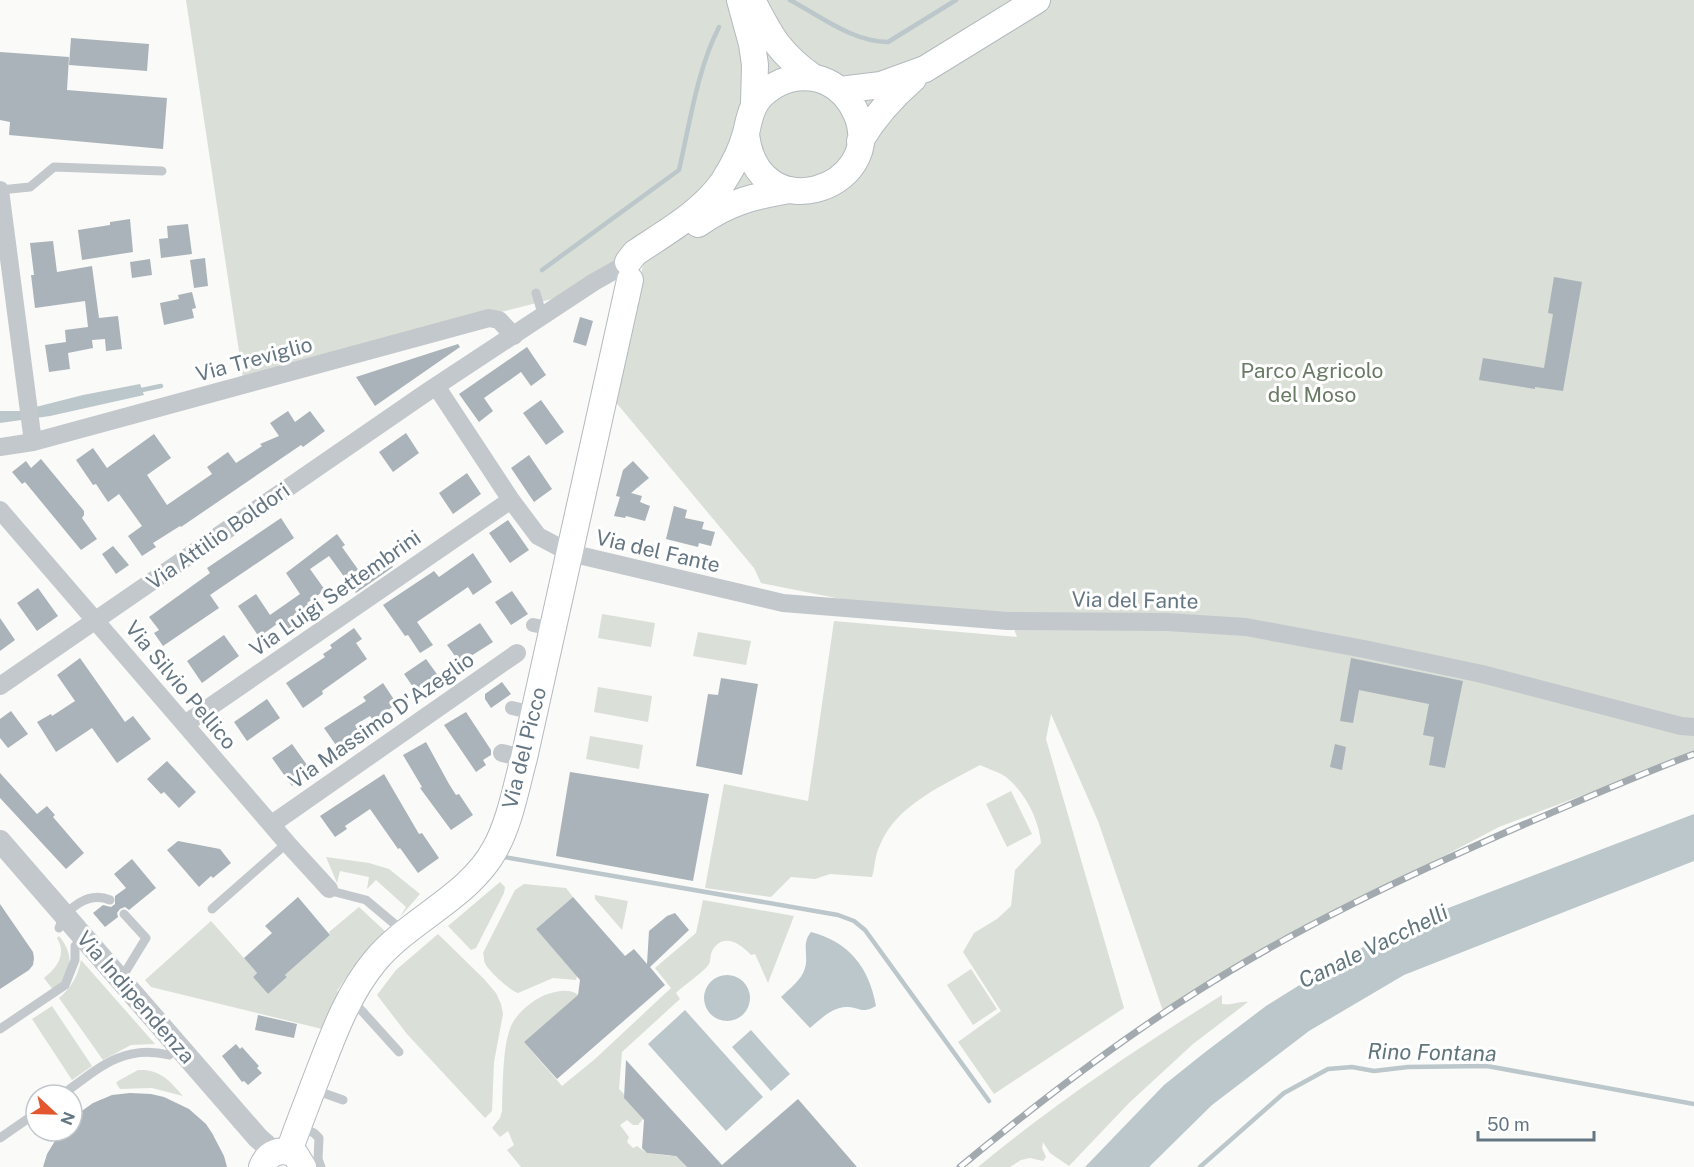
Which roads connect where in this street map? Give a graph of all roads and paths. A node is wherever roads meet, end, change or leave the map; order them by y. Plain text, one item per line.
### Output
1 (740, 0) edge
2 (752, 0) edge
3 (1037, 0) edge
4 (925, 69) junction
5 (814, 78) junction
6 (840, 90) junction
7 (754, 104) junction
8 (746, 134) junction
9 (860, 141) junction
10 (162, 171) dead end
11 (0, 190) edge
12 (790, 190) junction
13 (629, 271) junction
14 (536, 293) dead end
15 (543, 317) junction
16 (514, 336) junction
17 (436, 386) junction
18 (33, 442) junction
19 (0, 447) edge
20 (511, 500) junction
21 (0, 510) edge
22 (567, 552) junction
23 (96, 620) junction
24 (517, 653) dead end
25 (0, 686) edge
26 (185, 724) junction
27 (1694, 727) edge
28 (272, 824) junction
29 (0, 841) edge
30 (287, 843) junction
31 (0, 859) edge
32 (332, 890) joint
33 (110, 900) dead end
34 (212, 909) dead end
35 (124, 914) dead end
36 (59, 919) junction
37 (405, 933) junction
38 (75, 946) junction
39 (121, 980) junction
40 (350, 999) junction
41 (0, 1029) edge
42 (399, 1052) dead end
43 (169, 1055) junction
44 (79, 1083) edge
45 (313, 1089) junction
46 (343, 1100) dead end
47 (24, 1121) edge
48 (298, 1127) junction
49 (0, 1138) edge
50 (278, 1161) edge
51 (321, 1167) edge

1 - 7 main road
2 - 5 main road
3 - 4 main road
4 - 6 main road
4 - 9 main road
5 - 6 main road
5 - 7 main road
6 - 9 main road
7 - 8 main road
8 - 12 main road
8 - 13 main road, Via Attilio Boldori
9 - 12 main road
10 - 11 lane
11 - 18 street
12 - 13 main road, Via Attilio Boldori
13 - 15 street, Via Attilio Boldori
13 - 22 main road, Via del Picco
14 - 15 lane
15 - 16 street, Via Attilio Boldori
16 - 17 street, Via Attilio Boldori
16 - 18 street, Via Treviglio
17 - 20 street
17 - 23 street, Via Attilio Boldori
18 - 19 street, Via Treviglio
20 - 22 street
20 - 26 street, Via Luigi Settembrini
21 - 23 street, Via Silvio Pellico
22 - 27 street, Via del Fante
22 - 37 main road, Via del Picco
23 - 25 street, Via Attilio Boldori
23 - 26 street, Via Silvio Pellico
24 - 28 street, Via Massimo D'Azeglio
26 - 28 street, Via Silvio Pellico
28 - 30 street, Via Silvio Pellico
29 - 36 street, Via Indipendenza
30 - 32 street, Via Silvio Pellico
30 - 34 lane
31 - 36 street, Via Indipendenza
32 - 37 lane
33 - 36 lane
35 - 39 lane
36 - 38 street, Via Indipendenza
36 - 39 street, Via Indipendenza
37 - 40 main road, Via del Picco
38 - 41 lane
38 - 43 street, Via Indipendenza
39 - 50 street, Via Indipendenza
40 - 42 lane
40 - 45 main road, Via del Picco
43 - 44 lane
43 - 50 street, Via Indipendenza
45 - 46 lane
45 - 48 main road, Via del Picco
47 - 49 lane
48 - 50 main road, Via del Picco
48 - 51 lane

